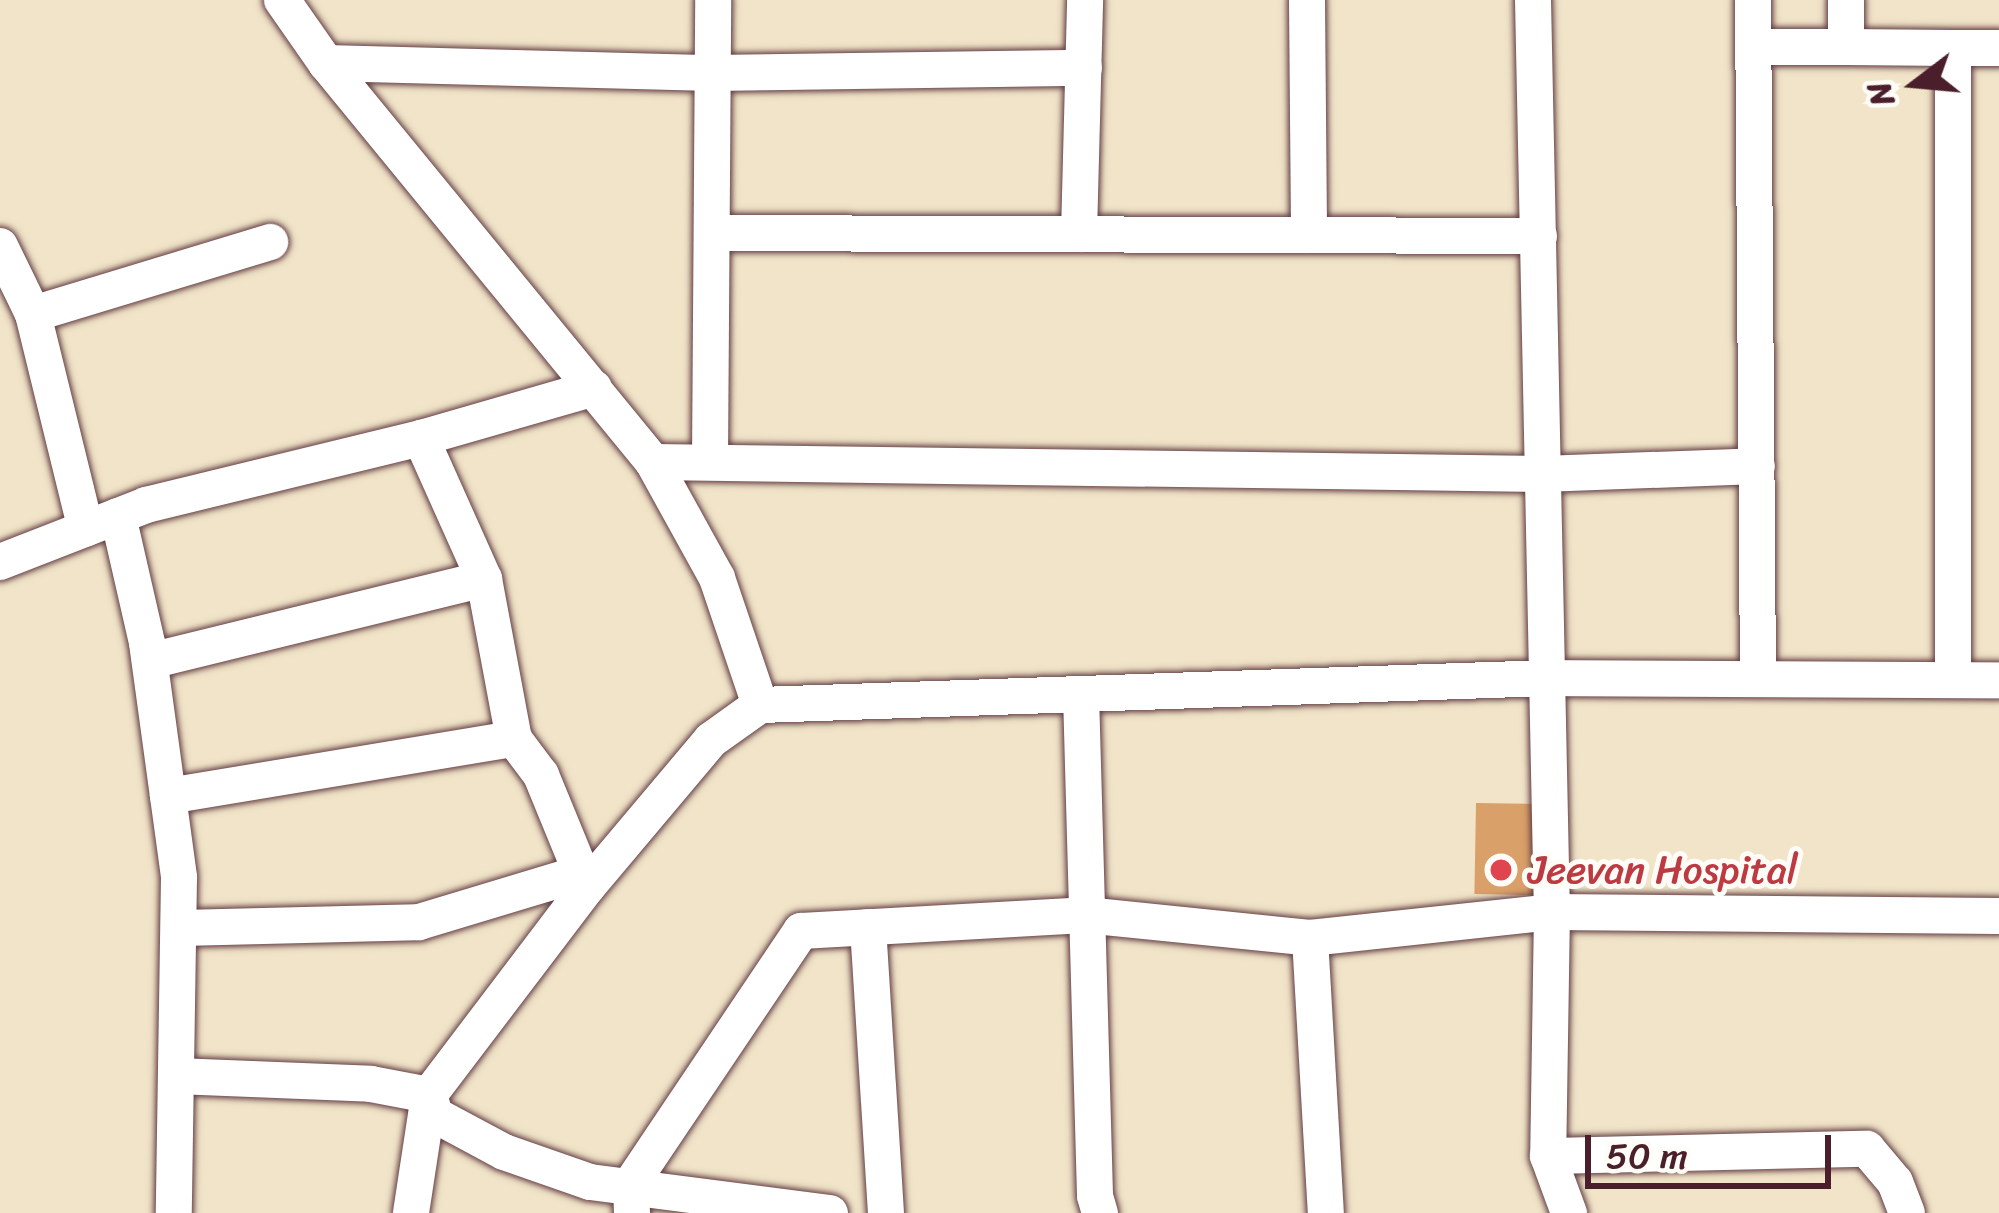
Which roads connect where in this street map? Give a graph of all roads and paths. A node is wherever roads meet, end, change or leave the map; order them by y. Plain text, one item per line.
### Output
1 (282, 0) edge
2 (713, 0) edge
3 (1085, 0) edge
4 (1306, 0) edge
5 (1533, 0) edge
6 (1754, 0) edge
7 (1846, 0) edge
8 (1754, 47) junction
9 (1846, 47) junction
10 (1953, 48) junction
11 (1999, 48) edge
12 (326, 64) junction
13 (1084, 68) junction
14 (713, 74) junction
15 (712, 233) junction
16 (1079, 234) junction
17 (1309, 236) junction
18 (1539, 236) junction
19 (269, 242) dead end
20 (0, 246) edge
21 (33, 314) junction
22 (594, 388) junction
23 (422, 438) junction
24 (710, 460) junction
25 (653, 462) junction
26 (1757, 466) junction
27 (1542, 474) junction
28 (102, 522) junction
29 (0, 562) edge
30 (484, 579) junction
31 (150, 661) junction
32 (1547, 678) junction
33 (1758, 678) junction
34 (1953, 678) junction
35 (1999, 680) edge
36 (1081, 694) junction
37 (760, 704) junction
38 (514, 740) junction
39 (168, 796) junction
40 (584, 880) junction
41 (1552, 912) junction
42 (1084, 915) junction
43 (1999, 916) edge
44 (868, 927) junction
45 (178, 928) junction
46 (1310, 938) junction
47 (176, 1076) junction
48 (429, 1095) junction
49 (1548, 1156) junction
50 (632, 1199) edge
51 (174, 1213) edge
52 (411, 1213) edge
53 (830, 1213) edge
54 (886, 1213) edge
55 (1100, 1213) edge
56 (1326, 1213) edge
57 (1570, 1213) edge
58 (1907, 1213) edge

1 - 12 street
2 - 14 street
3 - 13 street
4 - 17 street
5 - 18 street
6 - 8 street
7 - 9 street
8 - 9 street
8 - 26 street
9 - 10 street
10 - 11 street
10 - 34 street
12 - 14 street
12 - 22 street
13 - 14 street
13 - 16 street
14 - 15 street
15 - 16 street
15 - 24 street
16 - 17 street
17 - 18 street
18 - 27 street
19 - 21 street
20 - 21 street
21 - 28 street
22 - 23 street
22 - 25 street
23 - 28 street
23 - 30 street
24 - 25 street
24 - 27 street
25 - 37 street
26 - 27 street
26 - 33 street
27 - 32 street
28 - 29 street
28 - 31 street
30 - 31 street
30 - 38 street
31 - 39 street
32 - 33 street
32 - 36 street
32 - 41 street
33 - 34 street
34 - 35 street
36 - 37 street
36 - 42 street
37 - 40 street
38 - 39 street
38 - 40 street
39 - 45 street
40 - 45 street
40 - 48 street
41 - 43 street
41 - 46 street
41 - 49 street
42 - 44 street
42 - 46 street
42 - 55 street
44 - 50 street
44 - 54 street
45 - 47 street
46 - 56 street
47 - 48 street
47 - 51 street
48 - 50 street
48 - 52 street
49 - 57 street
49 - 58 street
50 - 53 street

